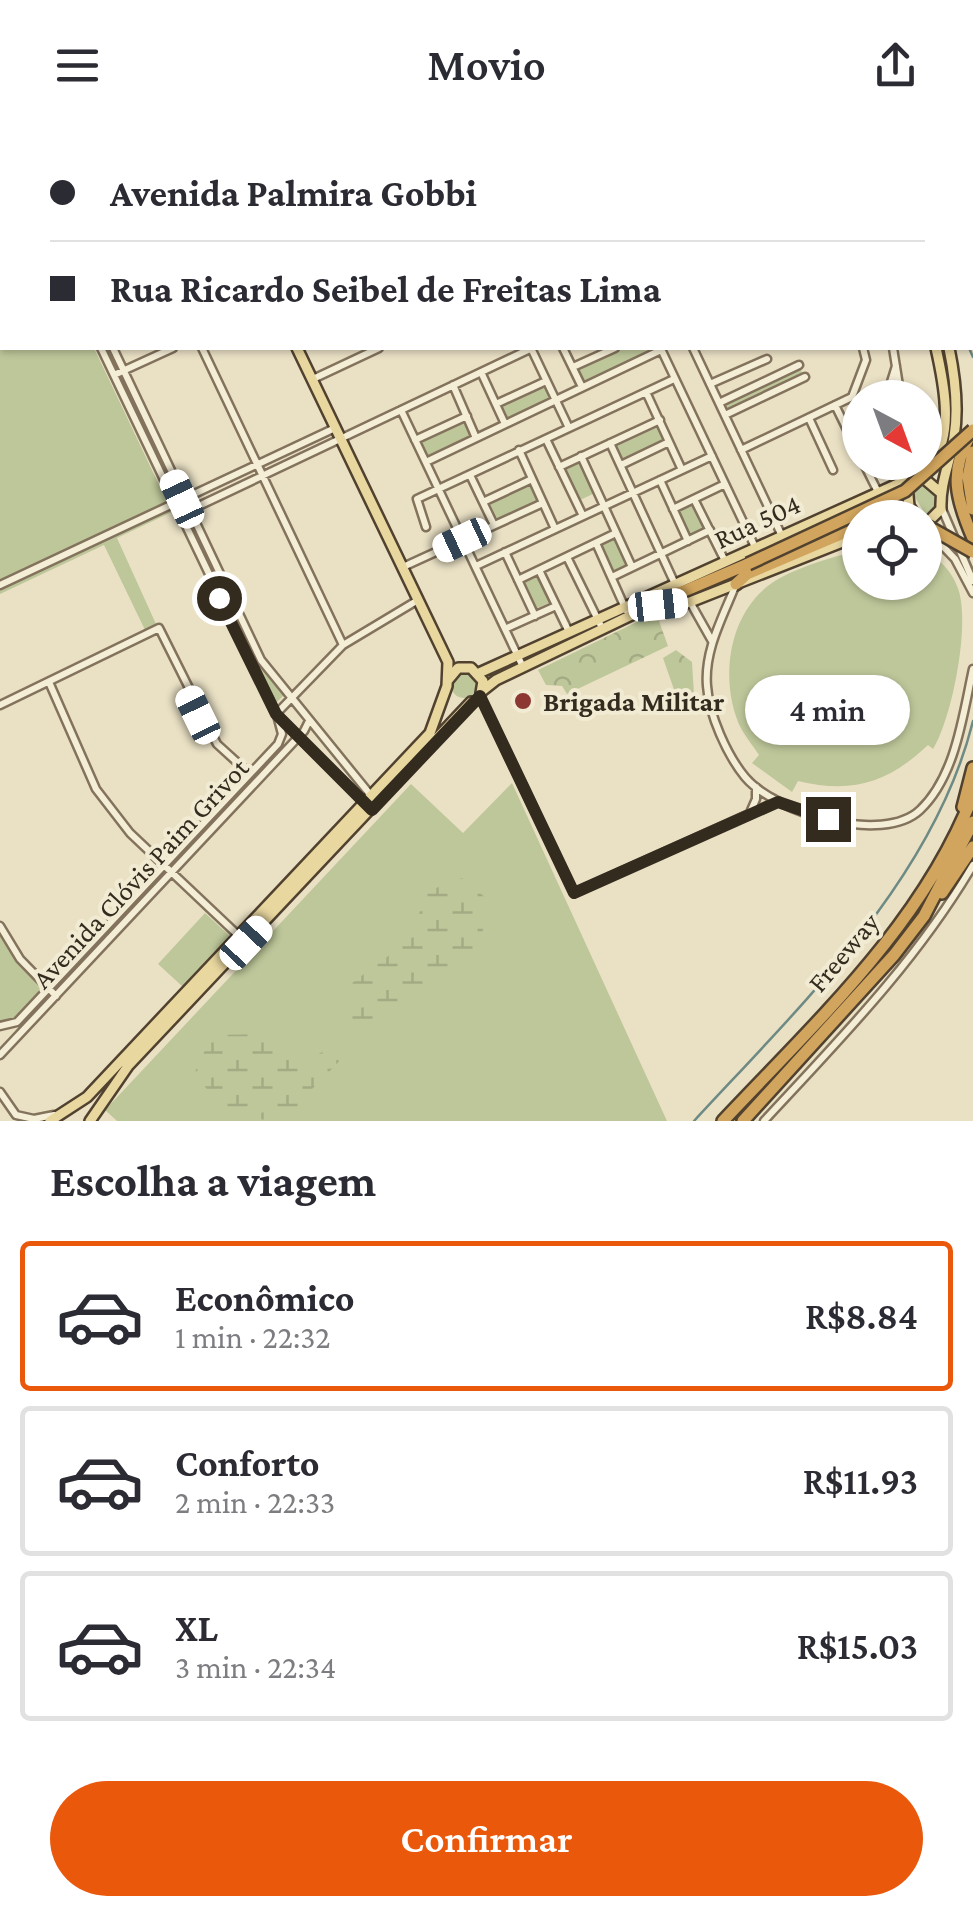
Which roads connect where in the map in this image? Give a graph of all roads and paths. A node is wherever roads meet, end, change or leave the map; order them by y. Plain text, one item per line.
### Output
1 (102, 350) edge
2 (114, 350) edge
3 (168, 350) edge
4 (203, 350) edge
5 (298, 350) edge
6 (372, 350) edge
7 (527, 350) edge
8 (532, 350) edge
9 (564, 350) edge
10 (611, 350) edge
11 (657, 350) edge
12 (662, 350) edge
13 (694, 350) edge
14 (863, 350) edge
15 (894, 350) edge
16 (936, 350) edge
17 (949, 350) edge
18 (767, 359) dead end
19 (898, 360) junction
20 (799, 365) dead end
21 (573, 367) junction
22 (124, 371) junction
23 (481, 372) junction
24 (114, 375) junction
25 (674, 378) junction
26 (805, 378) dead end
27 (313, 379) junction
28 (892, 380) edge
29 (899, 380) edge
30 (941, 380) edge
31 (546, 381) junction
32 (710, 384) junction
33 (942, 384) edge
34 (453, 385) junction
35 (582, 387) junction
36 (646, 392) junction
37 (555, 400) junction
38 (719, 403) junction
39 (496, 404) junction
40 (835, 406) junction
41 (401, 410) junction
42 (467, 416) junction
43 (725, 416) junction
44 (809, 418) junction
45 (660, 420) junction
46 (842, 420) edge
47 (505, 424) junction
48 (336, 427) junction
49 (569, 428) junction
50 (973, 430) edge
51 (342, 438) junction
52 (476, 438) junction
53 (546, 439) junction
54 (416, 440) junction
55 (670, 442) junction
56 (610, 443) junction
57 (942, 444) edge
58 (520, 450) junction
59 (741, 450) junction
60 (973, 452) edge
61 (581, 456) junction
62 (712, 456) junction
63 (426, 462) junction
64 (256, 464) junction
65 (621, 465) junction
66 (559, 467) junction
67 (682, 470) junction
68 (833, 470) dead end
69 (470, 474) junction
70 (262, 476) junction
71 (532, 479) junction
72 (660, 480) junction
73 (872, 480) edge
74 (905, 480) edge
75 (907, 480) edge
76 (929, 480) edge
77 (725, 484) junction
78 (439, 489) junction
79 (877, 490) junction
80 (632, 493) junction
81 (941, 493) junction
82 (694, 498) junction
83 (941, 500) edge
84 (178, 501) junction
85 (482, 502) junction
86 (543, 503) junction
87 (603, 506) junction
88 (673, 509) junction
89 (942, 509) edge
90 (973, 509) edge
91 (184, 512) junction
92 (584, 516) junction
93 (494, 526) junction
94 (426, 528) dead end
95 (555, 529) junction
96 (710, 530) junction
97 (842, 532) edge
98 (616, 533) junction
99 (781, 534) junction
100 (942, 535) edge
101 (973, 538) edge
102 (462, 540) junction
103 (688, 541) junction
104 (842, 542) edge
105 (596, 543) junction
106 (942, 545) edge
107 (755, 547) junction
108 (773, 547) junction
109 (506, 552) junction
110 (973, 552) edge
111 (661, 554) junction
112 (567, 556) junction
113 (476, 566) junction
114 (404, 567) junction
115 (632, 567) junction
116 (739, 567) junction
117 (539, 570) junction
118 (612, 577) junction
119 (518, 580) junction
120 (973, 581) edge
121 (675, 584) junction
122 (736, 584) junction
123 (0, 585) edge
124 (973, 594) edge
125 (658, 596) junction
126 (418, 600) junction
127 (690, 602) junction
128 (556, 606) junction
129 (639, 608) junction
130 (626, 610) junction
131 (535, 616) junction
132 (600, 625) junction
133 (506, 628) junction
134 (570, 635) junction
135 (712, 642) junction
136 (342, 645) junction
137 (538, 655) junction
138 (448, 662) junction
139 (522, 662) junction
140 (458, 668) junction
141 (973, 668) edge
142 (479, 674) junction
143 (49, 682) junction
144 (447, 683) junction
145 (292, 696) junction
146 (478, 696) junction
147 (0, 704) edge
148 (276, 714) junction
149 (309, 720) junction
150 (298, 738) junction
151 (973, 768) edge
152 (250, 774) junction
153 (756, 787) junction
154 (973, 795) edge
155 (778, 802) junction
156 (371, 803) junction
157 (748, 816) junction
158 (967, 821) edge
159 (973, 848) edge
160 (973, 864) edge
161 (164, 866) junction
162 (172, 872) junction
163 (924, 916) junction
164 (0, 926) edge
165 (243, 939) junction
166 (48, 989) junction
167 (56, 996) junction
168 (0, 1026) edge
169 (0, 1056) edge
170 (0, 1092) edge
171 (84, 1099) junction
172 (104, 1104) junction
173 (60, 1114) junction
174 (92, 1119) edge
175 (50, 1121) edge
176 (722, 1121) edge
177 (743, 1121) edge
178 (764, 1121) edge

1 - 24 street
2 - 22 street
3 - 22 street
4 - 64 street
5 - 27 main road
6 - 27 street
7 - 23 street
8 - 31 street
9 - 21 street
10 - 21 street
11 - 35 street
12 - 25 street
13 - 32 street
14 - 40 street
15 - 19 street
16 - 30 main road
17 - 81 main road
18 - 32 street
19 - 28 street
19 - 29 street
20 - 38 street
21 - 35 street
22 - 24 street
22 - 84 street
23 - 34 street
23 - 39 street
24 - 84 street
25 - 36 street
25 - 62 street
26 - 43 street
27 - 48 main road
31 - 37 street
31 - 39 street
32 - 38 street
33 - 57 main road
34 - 41 street
34 - 42 street
35 - 37 street
36 - 45 street
36 - 49 street
37 - 47 street
37 - 49 street
38 - 43 street
39 - 47 street
40 - 44 street
40 - 46 street
41 - 51 street
41 - 54 street
42 - 52 street
42 - 54 street
43 - 59 street
44 - 59 street
44 - 68 street
45 - 55 street
45 - 56 street
47 - 52 street
48 - 51 main road
48 - 64 street
49 - 53 street
50 - 101 highway
50 - 116 highway, bridge
51 - 70 street
51 - 114 main road
52 - 63 street
53 - 58 street
53 - 66 street
54 - 63 street
55 - 65 street
55 - 67 street
56 - 61 street
56 - 65 street
58 - 69 street
58 - 71 street
59 - 99 street
60 - 90 highway
61 - 66 street
61 - 87 street
62 - 67 street
62 - 77 street
63 - 78 street
64 - 70 street
64 - 84 street
65 - 80 street
66 - 92 street
67 - 72 street
69 - 78 street
69 - 85 street
70 - 91 street
70 - 136 street
71 - 85 street
71 - 86 street
72 - 80 street
72 - 88 street
73 - 79 street
74 - 79 main road, Rua 504
75 - 108 main road
76 - 81 main road
77 - 82 street
77 - 107 street
78 - 94 street
78 - 102 street
79 - 99 main road, Rua 504
80 - 87 street
80 - 111 street
81 - 83 main road
82 - 88 street
82 - 96 street
84 - 91 street
84 - 123 street
85 - 93 street
86 - 93 street
86 - 95 street
87 - 92 street
87 - 98 street
88 - 103 street
89 - 120 street
91 - 145 street
91 - 148 street
92 - 95 street
93 - 102 street
95 - 109 street
96 - 103 street
96 - 116 street
97 - 116 highway
98 - 105 street
98 - 115 street
99 - 107 main road, Rua 504
99 - 108 main road
100 - 110 highway, bridge
102 - 113 street
102 - 114 street
103 - 111 street
104 - 122 main road
105 - 112 street
105 - 118 street
106 - 124 street
107 - 116 main road, Rua 504
108 - 116 main road
109 - 113 street
109 - 119 street
111 - 115 street
111 - 121 street
112 - 117 street
112 - 132 street
113 - 133 street
114 - 126 main road
115 - 118 street
116 - 121 main road, Rua 504
116 - 122 highway
116 - 125 highway
117 - 119 street
117 - 128 street
118 - 130 street
119 - 131 street
121 - 125 main road, Rua 504
122 - 127 main road
122 - 135 street
125 - 129 main road, Rua 504
126 - 136 street, Avenida Clóvis Paim Grivot
126 - 138 main road
127 - 129 main road
127 - 135 street
128 - 131 street
128 - 134 street
129 - 130 main road
129 - 132 main road
130 - 132 main road
131 - 133 street
132 - 134 main road
132 - 137 main road
133 - 139 street
134 - 137 main road
135 - 153 street
136 - 145 street, Avenida Clóvis Paim Grivot
137 - 139 main road
138 - 140 main road
138 - 144 main road
139 - 142 main road
139 - 146 main road
140 - 142 main road
140 - 144 main road
141 - 155 street
142 - 146 main road
143 - 147 street
143 - 152 street
143 - 161 street
144 - 146 main road
144 - 156 main road
145 - 148 street, Avenida Clóvis Paim Grivot
145 - 149 street
146 - 156 main road
146 - 157 street
148 - 150 street
148 - 152 street, Avenida Clóvis Paim Grivot
149 - 150 street, Avenida Clóvis Paim Grivot
149 - 156 street
150 - 156 street
150 - 162 street, Avenida Clóvis Paim Grivot
151 - 158 highway
152 - 161 street, Avenida Clóvis Paim Grivot
153 - 155 street
153 - 157 street
154 - 158 highway, Freeway
155 - 157 street
156 - 165 main road
158 - 163 highway, Freeway
158 - 176 highway, Freeway
159 - 163 highway
160 - 178 street
161 - 162 street
161 - 166 street, Avenida Clóvis Paim Grivot
162 - 165 street
162 - 167 street, Avenida Clóvis Paim Grivot
163 - 177 highway, Freeway
164 - 166 street
165 - 171 main road
165 - 172 main road
166 - 167 street
166 - 168 street, Avenida Clóvis Paim Grivot
167 - 169 street, Avenida Clóvis Paim Grivot
170 - 173 street
171 - 172 main road
171 - 173 main road
171 - 174 main road
172 - 174 main road
173 - 175 main road

